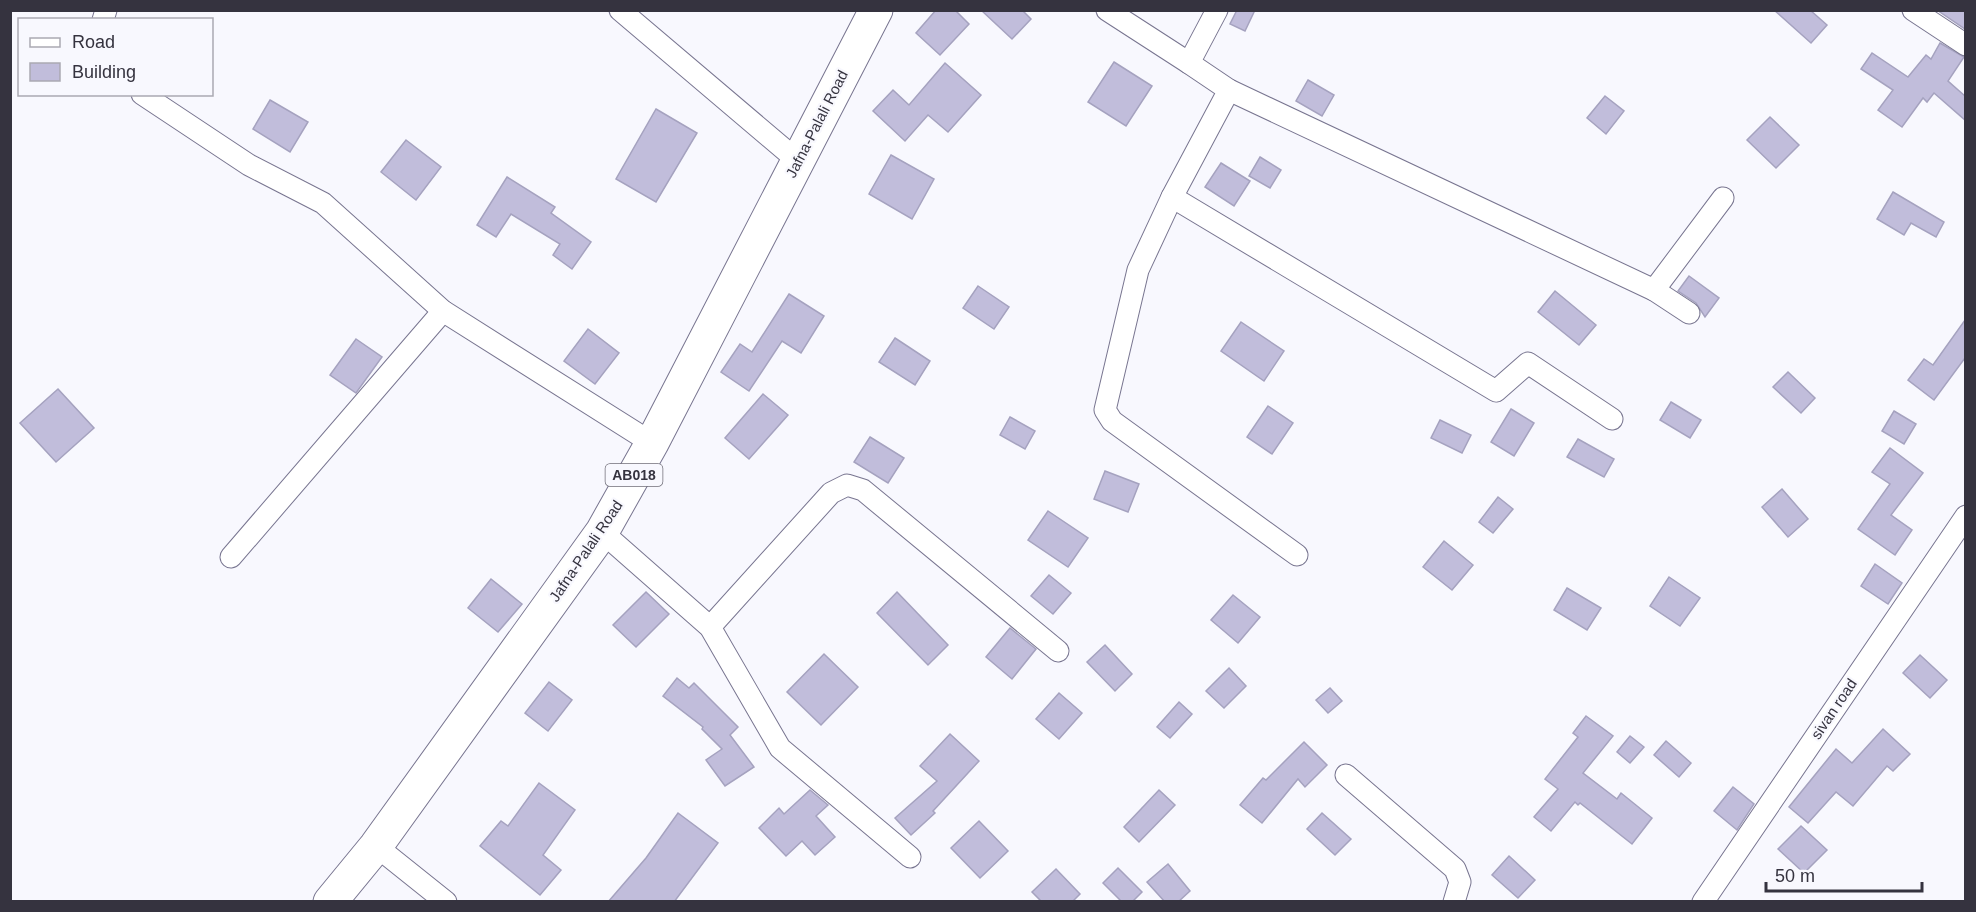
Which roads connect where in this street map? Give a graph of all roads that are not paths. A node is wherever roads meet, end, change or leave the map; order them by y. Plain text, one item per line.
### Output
1 (620, 10) edge
2 (876, 10) edge
3 (1107, 10) edge
4 (1217, 10) edge
5 (1913, 10) edge
6 (1965, 45) edge
7 (1189, 63) junction
8 (1229, 90) junction
9 (145, 96) edge
10 (798, 161) junction
11 (1172, 197) junction
12 (1723, 198) dead end
13 (1654, 290) junction
14 (443, 311) junction
15 (1689, 313) dead end
16 (1612, 419) dead end
17 (652, 443) junction
18 (1965, 516) edge
19 (602, 532) junction
20 (1297, 555) dead end
21 (231, 557) dead end
22 (710, 627) junction
23 (1058, 651) dead end
24 (1346, 775) dead end
25 (376, 846) junction
26 (910, 857) dead end
27 (330, 902) edge
28 (446, 902) edge
29 (1454, 902) edge
30 (1703, 902) edge

1 - 10 street
2 - 10 main road, Jafna-Palali Road / AB018
3 - 7 street
4 - 7 street
5 - 6 street
7 - 8 street
8 - 11 street
8 - 13 street
9 - 14 street
10 - 17 main road, Jafna-Palali Road / AB018
11 - 16 street
11 - 20 street
12 - 13 street
13 - 15 street
14 - 17 street
14 - 21 street
17 - 19 main road, Jafna-Palali Road / AB018
18 - 30 street, sivan road
19 - 22 street
19 - 25 main road, Jafna-Palali Road / AB018
22 - 23 street
22 - 26 street
24 - 29 street
25 - 27 main road, Jafna-Palali Road / AB018
25 - 28 street

